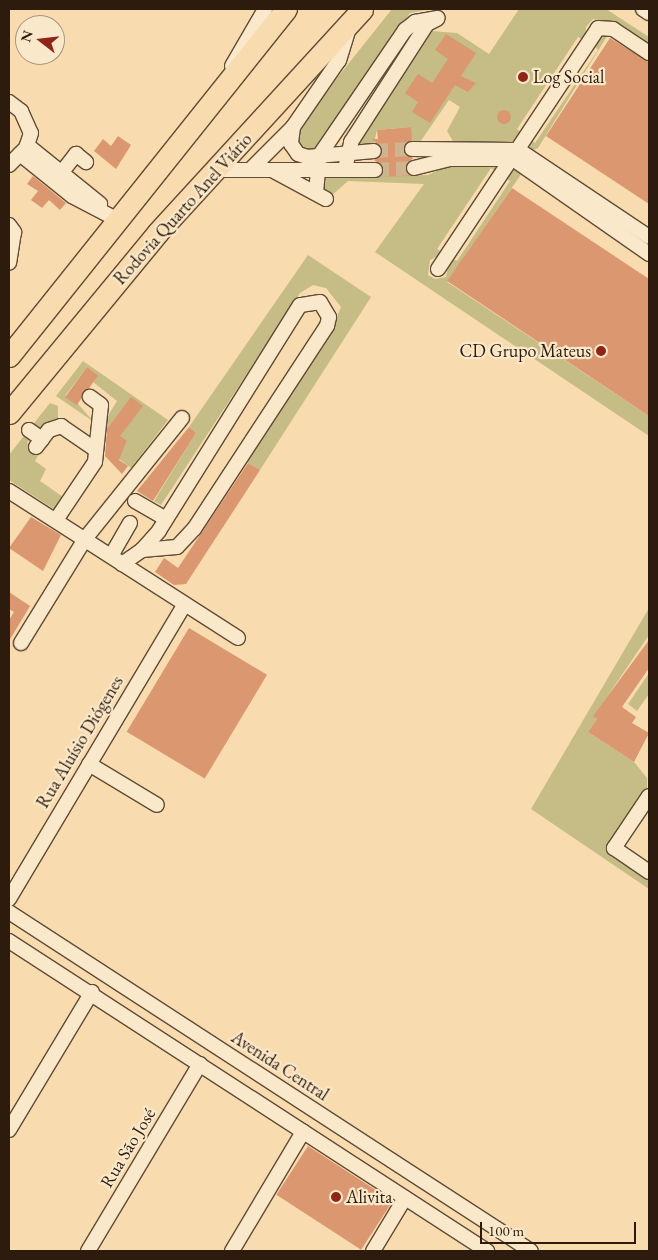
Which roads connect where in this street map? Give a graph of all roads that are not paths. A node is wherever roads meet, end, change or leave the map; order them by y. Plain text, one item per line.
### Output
1 (265, 9) edge
2 (286, 9) edge
3 (642, 9) edge
4 (649, 13) edge
5 (356, 15) edge
6 (649, 53) edge
7 (220, 94) junction
8 (9, 102) edge
9 (293, 128) junction
10 (23, 149) junction
11 (412, 149) tunnel mouth
12 (374, 151) tunnel mouth
13 (348, 153) junction
14 (516, 154) junction
15 (86, 162) dead end
16 (319, 162) junction
17 (9, 165) edge
18 (414, 168) tunnel mouth
19 (251, 169) junction
20 (266, 169) junction
21 (345, 169) junction
22 (218, 170) junction
23 (375, 170) tunnel mouth
24 (62, 172) junction
25 (120, 221) junction
26 (9, 225) edge
27 (649, 237) edge
28 (649, 254) edge
29 (9, 263) edge
30 (438, 269) dead end
31 (9, 356) edge
32 (90, 397) dead end
33 (9, 413) edge
34 (182, 418) dead end
35 (29, 430) dead end
36 (96, 450) junction
37 (9, 491) edge
38 (135, 501) dead end
39 (165, 518) junction
40 (56, 520) junction
41 (130, 523) dead end
42 (85, 539) junction
43 (142, 550) junction
44 (116, 560) junction
45 (184, 605) junction
46 (238, 638) dead end
47 (21, 643) dead end
48 (89, 764) junction
49 (649, 796) edge
50 (157, 805) dead end
51 (649, 872) edge
52 (9, 899) edge
53 (9, 912) edge
54 (9, 941) edge
55 (92, 992) junction
56 (200, 1064) junction
57 (9, 1130) edge
58 (303, 1132) junction
59 (405, 1198) junction
60 (88, 1251) edge
61 (232, 1251) edge
62 (373, 1251) edge
63 (488, 1251) edge
64 (530, 1251) edge

1 - 7 street
2 - 7 highway
3 - 4 street
5 - 9 street
5 - 22 highway, Rodovia Quarto Anel Viário
6 - 14 street
7 - 25 highway
8 - 10 street
9 - 16 street
9 - 19 street
10 - 17 street
10 - 24 street
10 - 25 street
11 - 14 street
12 - 13 street
13 - 16 street
13 - 16 street
13 - 21 street
14 - 18 street
14 - 27 street
14 - 28 street
14 - 30 street
15 - 24 street
16 - 20 street
16 - 20 street
16 - 21 street
19 - 20 street
19 - 22 street
21 - 23 street
22 - 33 highway, Rodovia Quarto Anel Viário
24 - 25 street
25 - 31 highway
26 - 29 street
32 - 36 street
34 - 42 street
35 - 36 street
36 - 40 street
37 - 40 street
38 - 39 street
39 - 43 street
39 - 43 street
40 - 42 street
41 - 44 street
42 - 44 street
42 - 47 street
43 - 44 street
44 - 45 street
45 - 46 street
45 - 48 street, Rua Aluísio Diógenes
48 - 50 street
48 - 52 street, Rua Aluísio Diógenes
49 - 51 street
53 - 64 street, Avenida Central
54 - 55 street
55 - 56 street
55 - 57 street
56 - 58 street
56 - 60 street, Rua São José
58 - 59 street
58 - 61 street
59 - 62 street
59 - 63 street

